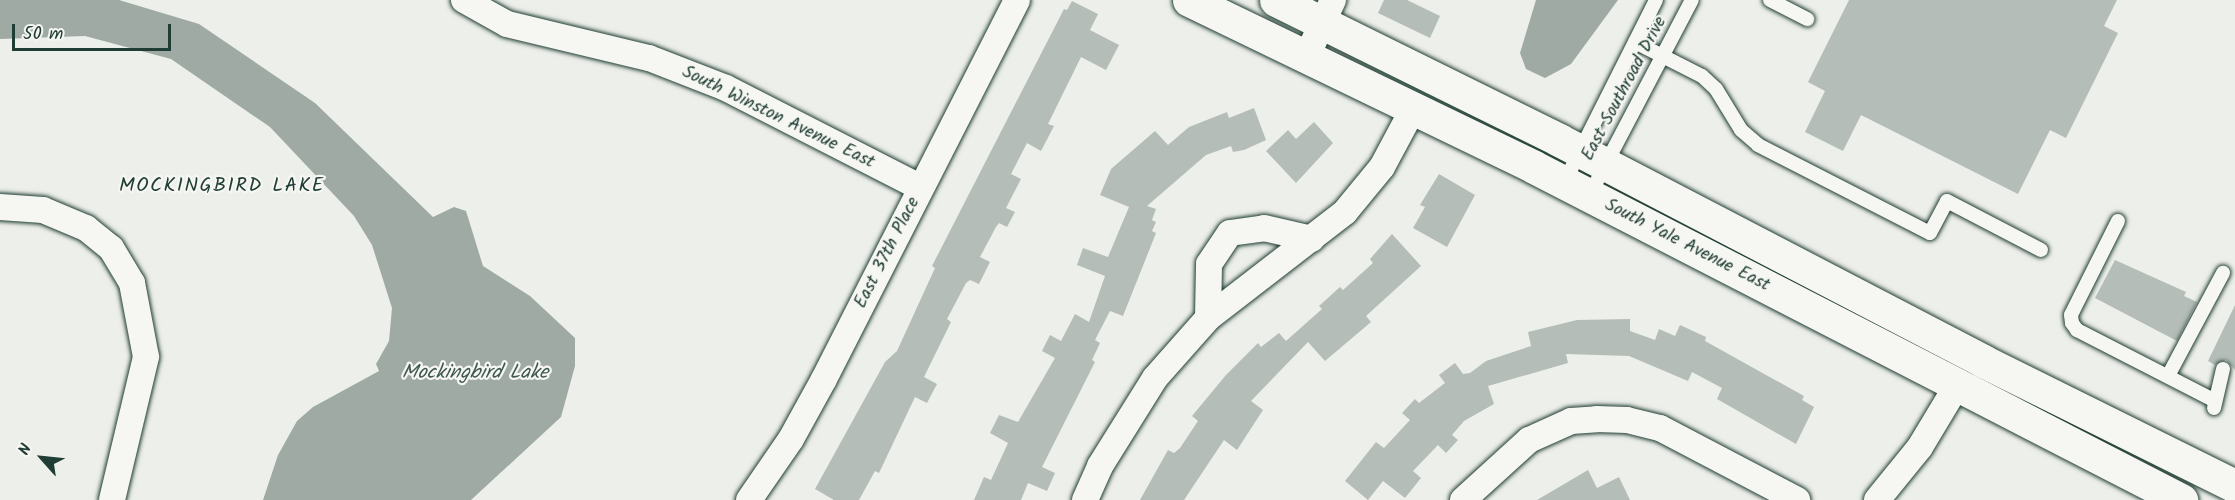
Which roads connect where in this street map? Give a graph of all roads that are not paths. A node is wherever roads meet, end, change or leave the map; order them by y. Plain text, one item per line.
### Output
1 (464, 0) edge
2 (1017, 0) edge
3 (1189, 0) edge
4 (1275, 0) edge
5 (1656, 0) edge
6 (1692, 0) edge
7 (1770, 0) edge
8 (1328, 11) edge
9 (1807, 19) dead end
10 (1635, 42) junction
11 (1307, 56) junction
12 (1662, 56) junction
13 (1414, 107) junction
14 (1593, 157) junction
15 (921, 188) junction
16 (1577, 189) junction
17 (0, 207) edge
18 (2118, 221) dead end
19 (1312, 239) junction
20 (2041, 250) dead end
21 (2223, 273) dead end
22 (1208, 318) junction
23 (2223, 369) dead end
24 (2168, 376) junction
25 (1956, 387) junction
26 (2235, 486) edge
27 (2168, 497) edge
28 (112, 500) edge
29 (749, 500) edge
30 (1085, 500) edge
31 (1463, 500) edge
32 (1797, 500) edge
33 (1877, 500) edge

1 - 15 street, South Winston Avenue East
2 - 15 street, East 37th Place
3 - 11 main road, South Yale Avenue East
4 - 8 main road, South Yale Avenue East
5 - 10 lane, East Southroad Drive
6 - 12 lane, East Southroad Drive
7 - 9 lane
8 - 11 street
8 - 14 main road, South Yale Avenue East
10 - 12 lane
10 - 14 lane, East Southroad Drive
11 - 13 main road, South Yale Avenue East
12 - 14 lane, East Southroad Drive
12 - 20 lane
13 - 16 main road, South Yale Avenue East
13 - 19 street
14 - 16 lane, East Southroad Drive
14 - 16 lane, East Southroad Drive
14 - 26 main road, South Yale Avenue East
15 - 29 street, East 37th Place
16 - 25 main road, South Yale Avenue East
17 - 28 street
18 - 24 lane
19 - 22 street
19 - 22 street
21 - 24 lane
22 - 30 street
23 - 24 lane
25 - 27 main road, South Yale Avenue East
25 - 33 street
31 - 32 street

